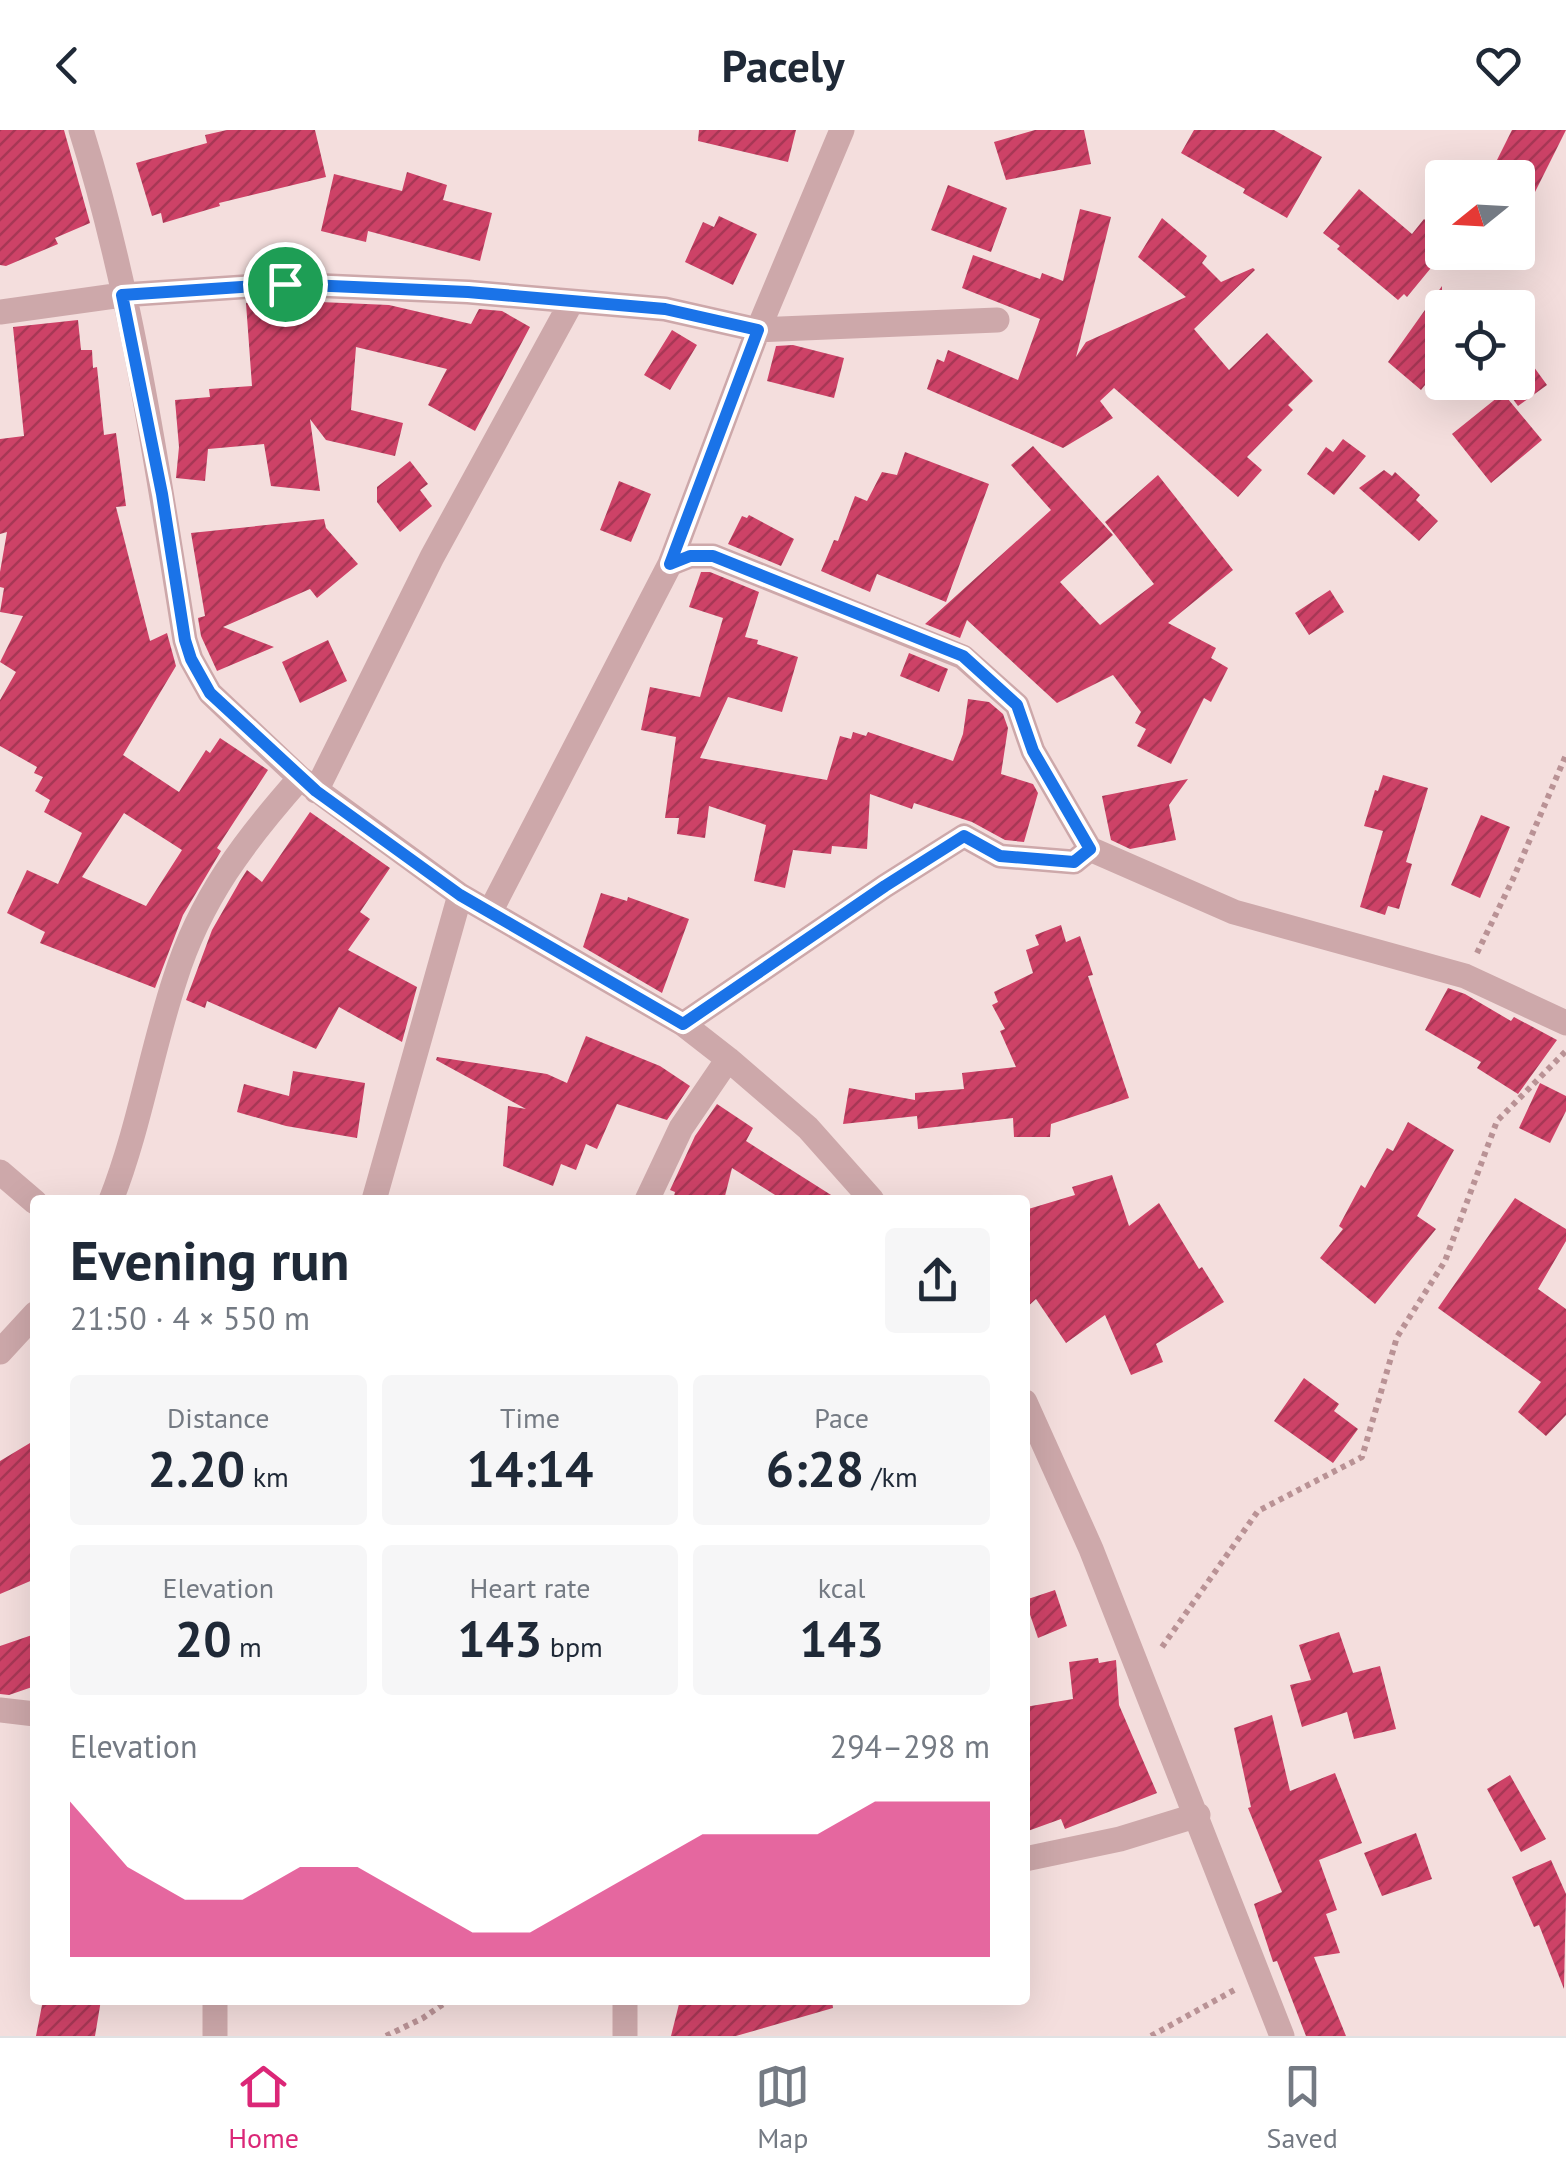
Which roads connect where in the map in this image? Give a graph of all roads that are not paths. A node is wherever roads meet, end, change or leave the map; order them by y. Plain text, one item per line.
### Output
1 (81, 130) edge
2 (842, 130) edge
3 (122, 295) junction
4 (572, 301) junction
5 (0, 312) edge
6 (998, 320) dead end
7 (758, 330) junction
8 (670, 564) junction
9 (308, 785) junction
10 (1090, 849) junction
11 (460, 895) junction
12 (491, 910) junction
13 (1566, 1022) edge
14 (683, 1024) junction
15 (728, 1059) junction
16 (0, 1172) edge
17 (112, 1195) edge
18 (375, 1195) edge
19 (649, 1195) edge
20 (868, 1195) edge
21 (30, 1198) edge
22 (30, 1319) edge
23 (0, 1352) edge
24 (1030, 1413) edge
25 (0, 1710) edge
26 (30, 1713) edge
27 (1198, 1816) junction
28 (1030, 1858) edge
29 (214, 2005) edge
30 (625, 2005) edge
31 (215, 2036) edge
32 (625, 2036) edge
33 (1282, 2036) edge

1 - 3 street
2 - 7 street
3 - 4 street
3 - 5 street
3 - 9 street
4 - 7 street
4 - 9 street
6 - 7 street
7 - 8 street
8 - 10 street
8 - 12 street
9 - 11 street
9 - 17 street
10 - 13 street
10 - 14 street
11 - 12 street
11 - 18 street
12 - 14 street
14 - 15 street
15 - 19 street
15 - 20 street
16 - 21 street
22 - 23 street
24 - 27 street
25 - 26 street
27 - 28 street
27 - 33 street
29 - 31 street
30 - 32 street

